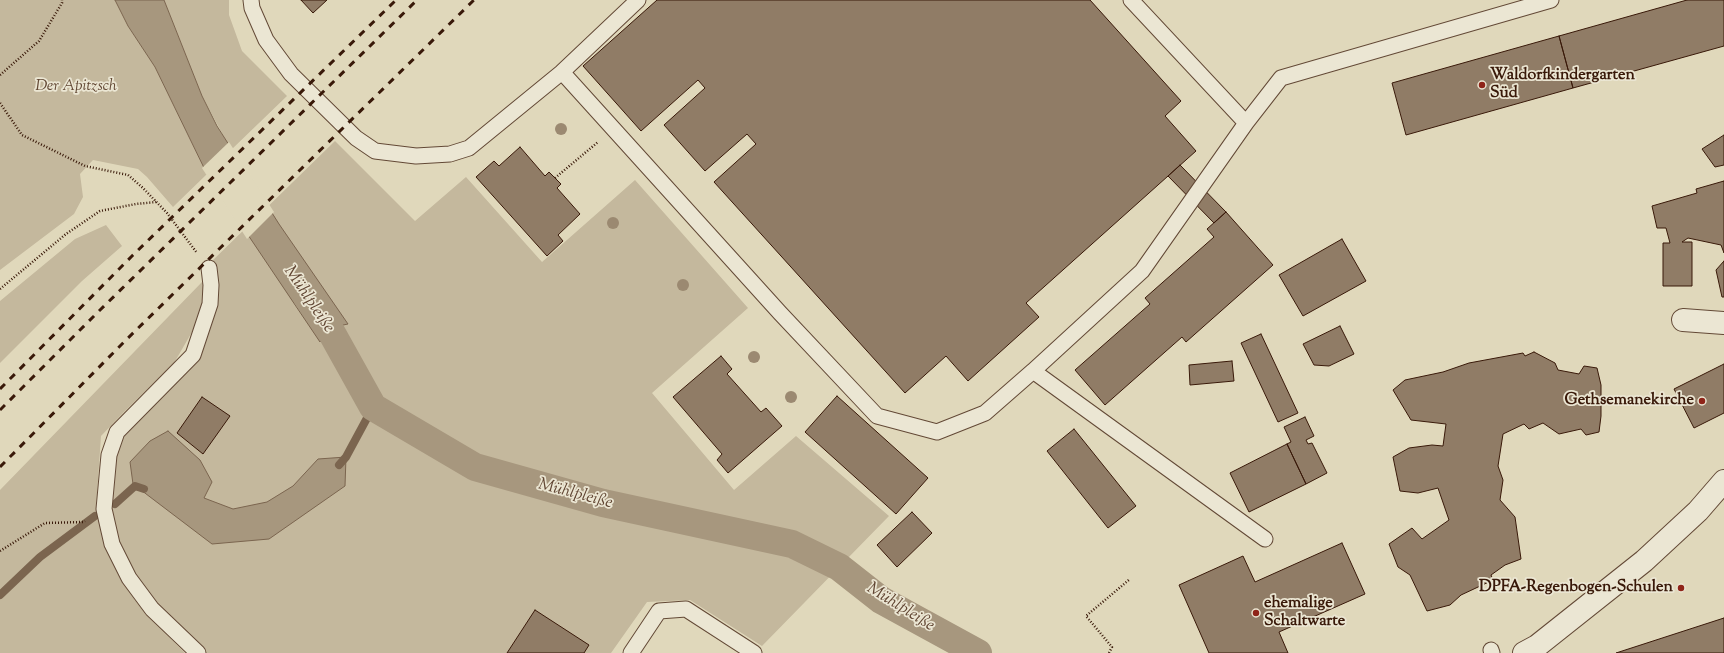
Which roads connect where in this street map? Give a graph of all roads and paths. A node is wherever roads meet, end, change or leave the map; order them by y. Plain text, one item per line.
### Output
1 (62, 0) edge
2 (251, 0) edge
3 (638, 0) edge
4 (1131, 0) edge
5 (1543, 1) edge
6 (562, 72) junction
7 (0, 74) edge
8 (0, 103) edge
9 (1246, 123) junction
10 (614, 129) junction
11 (555, 178) dead end
12 (156, 202) junction
13 (209, 268) joint
14 (0, 289) edge
15 (1683, 320) dead end
16 (1724, 323) edge
17 (1033, 371) junction
18 (1724, 481) edge
19 (104, 509) junction
20 (1265, 538) dead end
21 (0, 551) edge
22 (1130, 579) dead end
23 (198, 653) edge
24 (631, 653) edge
25 (754, 653) edge
26 (1108, 653) edge
27 (1524, 653) edge

1 - 7 path
2 - 6 lane
3 - 6 lane
4 - 9 lane
5 - 9 lane
6 - 10 lane
8 - 12 path
9 - 17 lane
10 - 11 path
10 - 17 lane
12 - 13 path
12 - 14 path
13 - 19 lane
15 - 16 street
17 - 20 lane
18 - 27 street
19 - 21 path
19 - 23 lane
22 - 26 path
24 - 25 lane

